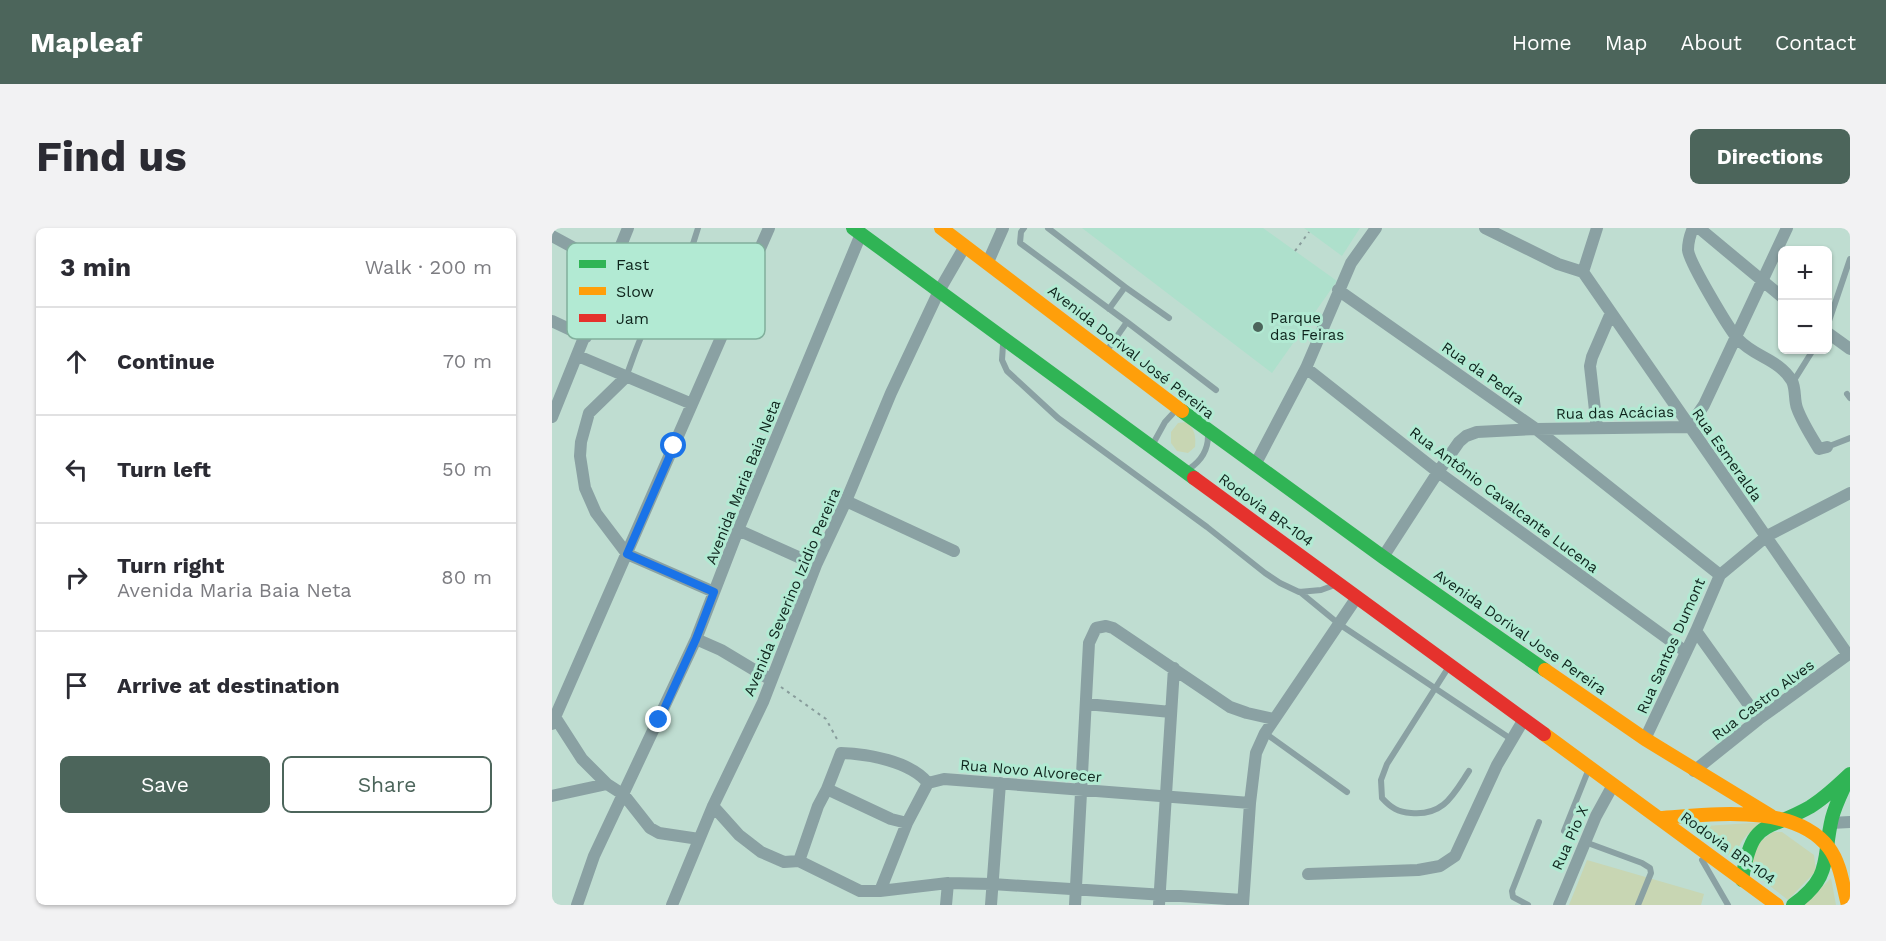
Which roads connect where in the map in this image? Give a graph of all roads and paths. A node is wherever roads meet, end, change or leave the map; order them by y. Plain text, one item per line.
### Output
1 (628, 228) edge
2 (699, 228) edge
3 (769, 228) edge
4 (941, 228) edge
5 (1003, 228) edge
6 (1024, 228) edge
7 (1048, 228) edge
8 (1376, 228) edge
9 (1485, 228) edge
10 (1597, 228) edge
11 (1693, 228) edge
12 (1699, 228) edge
13 (1787, 228) edge
14 (857, 231) edge
15 (1309, 232) dead end
16 (1503, 232) edge
17 (552, 236) edge
18 (622, 243) edge
19 (694, 243) edge
20 (762, 243) edge
21 (567, 244) edge
22 (965, 246) junction
23 (1295, 251) dead end
24 (1850, 259) edge
25 (988, 262) junction
26 (1583, 272) junction
27 (1763, 282) junction
28 (1125, 287) junction
29 (1338, 290) junction
30 (939, 291) junction
31 (1778, 294) edge
32 (1108, 309) junction
33 (1832, 310) edge
34 (1611, 312) junction
35 (1169, 318) dead end
36 (552, 321) edge
37 (1127, 322) junction
38 (567, 328) edge
39 (1832, 336) edge
40 (1003, 338) junction
41 (585, 339) edge
42 (642, 339) edge
43 (720, 339) edge
44 (1737, 339) junction
45 (1850, 349) edge
46 (1106, 352) junction
47 (1810, 354) edge
48 (578, 356) junction
49 (1306, 368) junction
50 (626, 377) junction
51 (1793, 382) junction
52 (1216, 390) dead end
53 (692, 404) junction
54 (1177, 409) junction
55 (552, 417) edge
56 (1689, 427) junction
57 (1597, 428) junction
58 (1536, 429) junction
59 (1209, 432) junction
60 (1850, 438) edge
61 (1151, 447) junction
62 (1827, 447) joint
63 (1255, 465) junction
64 (1186, 472) junction
65 (1438, 472) junction
66 (1847, 498) edge
67 (846, 501) junction
68 (738, 530) junction
69 (1767, 536) junction
70 (954, 551) dead end
71 (627, 554) junction
72 (1383, 557) junction
73 (816, 565) junction
74 (1720, 575) junction
75 (1339, 584) junction
76 (714, 592) junction
77 (1299, 592) junction
78 (1357, 597) junction
79 (1339, 624) junction
80 (1696, 631) junction
81 (696, 639) junction
82 (1686, 652) junction
83 (1849, 654) edge
84 (1450, 665) junction
85 (1174, 668) junction
86 (771, 680) junction
87 (1435, 690) junction
88 (1086, 704) junction
89 (1171, 712) junction
90 (1274, 719) junction
91 (1524, 719) junction
92 (553, 720) edge
93 (1760, 720) junction
94 (1265, 733) junction
95 (1646, 739) junction
96 (1511, 740) junction
97 (841, 753) junction
98 (1590, 768) junction
99 (1469, 771) dead end
100 (1694, 771) junction
101 (1850, 775) edge
102 (928, 783) junction
103 (1000, 783) junction
104 (607, 784) junction
105 (1613, 785) junction
106 (827, 789) junction
107 (1081, 791) junction
108 (1347, 792) dead end
109 (624, 795) junction
110 (552, 796) edge
111 (1167, 796) junction
112 (1250, 803) junction
113 (713, 806) junction
114 (1659, 818) junction
115 (1777, 818) junction
116 (1539, 822) dead end
117 (1850, 822) edge
118 (907, 823) junction
119 (1831, 823) junction
120 (1564, 831) dead end
121 (699, 839) junction
122 (1585, 842) junction
123 (1691, 842) junction
124 (1830, 849) junction
125 (799, 861) junction
126 (1308, 874) dead end
127 (1742, 880) junction
128 (948, 883) junction
129 (992, 884) junction
130 (1076, 889) junction
131 (880, 891) junction
132 (1159, 900) edge
133 (1243, 902) edge
134 (576, 905) edge
135 (672, 905) edge
136 (946, 905) edge
137 (991, 905) edge
138 (1075, 905) edge
139 (1528, 905) edge
140 (1559, 905) edge
141 (1638, 905) edge
142 (1728, 905) edge
143 (1777, 905) edge
144 (1793, 905) edge
145 (1848, 905) edge

1 - 18 street
2 - 19 lane
3 - 20 street
4 - 22 main road, Avenida Dorival José Pereira
5 - 25 street
6 - 32 lane
7 - 28 lane
8 - 29 street
9 - 16 street
10 - 26 street
11 - 44 street
12 - 27 street
13 - 27 street, Rua das Acácias
14 - 30 main road, Rodovia BR-104
14 - 68 street, Avenida Maria Baia Neta
15 - 23 path
16 - 26 street
17 - 21 street
22 - 25 main road, Avenida Dorival José Pereira
22 - 30 street, Avenida Severino Izidio Pereira
24 - 33 lane
25 - 46 main road, Avenida Dorival José Pereira
26 - 34 street, Rua Esmeralda
27 - 31 street
27 - 44 street, Rua das Acácias
28 - 32 lane
28 - 35 lane
29 - 49 street
29 - 58 street, Rua da Pedra
30 - 40 main road, Rodovia BR-104
30 - 67 street, Avenida Severino Izidio Pereira
32 - 37 lane
34 - 56 street, Rua Esmeralda
34 - 57 street
36 - 38 street
37 - 46 lane
37 - 52 lane
39 - 45 street
40 - 61 main road, Rodovia BR-104
40 - 77 lane
41 - 48 street
42 - 50 lane
43 - 53 street
44 - 51 street
44 - 56 street, Rua das Acácias
46 - 54 main road, Avenida Dorival José Pereira
47 - 51 lane
48 - 50 street
48 - 55 street
49 - 63 street
49 - 65 street, Rua Antônio Cavalcante Lucena
50 - 53 street
50 - 71 street
51 - 62 street
53 - 71 street
54 - 59 main road, Avenida Dorival José Pereira
54 - 61 lane
56 - 57 street, Rua das Acácias
56 - 69 street, Rua Esmeralda
57 - 58 street, Rua das Acácias
58 - 65 street, Rua das Acácias
58 - 74 street, Rua da Pedra
59 - 63 main road, Avenida Dorival José Pereira
59 - 64 lane
60 - 62 lane
61 - 64 main road, Rodovia BR-104
63 - 72 main road, Avenida Dorival Jose Pereira
64 - 75 main road, Rodovia BR-104
65 - 72 street, Rua das Acácias
65 - 82 street, Rua Antônio Cavalcante Lucena
66 - 69 street, Rua Santos Dumont
67 - 70 street
67 - 73 street, Avenida Severino Izidio Pereira
68 - 73 street
68 - 76 street, Avenida Maria Baia Neta
69 - 74 street, Rua Santos Dumont
69 - 83 street, Rua Esmeralda
71 - 76 street
71 - 92 street
72 - 95 main road, Avenida Dorival Jose Pereira
73 - 86 street, Avenida Severino Izidio Pereira
74 - 80 street, Rua Santos Dumont
75 - 77 lane
75 - 78 main road, Rodovia BR-104
76 - 81 street, Avenida Maria Baia Neta
77 - 79 lane
78 - 79 street
78 - 84 main road, Rodovia BR-104
79 - 87 lane
79 - 90 street
80 - 82 street, Rua Santos Dumont
80 - 93 street
81 - 86 street
81 - 109 street, Avenida Maria Baia Neta
82 - 95 street, Rua Santos Dumont
83 - 93 street, Rua Castro Alves
84 - 87 lane
84 - 91 main road, Rodovia BR-104
85 - 88 street
85 - 89 street
85 - 90 street
86 - 97 path
86 - 113 street, Avenida Severino Izidio Pereira
87 - 96 lane
87 - 99 lane
88 - 89 street
88 - 107 street
89 - 111 street
90 - 94 street
91 - 96 street
91 - 98 main road, Rodovia BR-104
92 - 104 street
93 - 100 street, Rua Castro Alves
94 - 108 lane
94 - 112 street
95 - 100 main road, Avenida Dorival Jose Pereira
96 - 126 street
97 - 102 street
97 - 106 street
98 - 105 main road, Rodovia BR-104
98 - 120 lane
100 - 115 main road, Avenida Dorival Jose Pereira
101 - 115 main road
101 - 119 main road
102 - 103 street, Rua Novo Alvorecer
102 - 118 street
103 - 107 street, Rua Novo Alvorecer
103 - 129 street
104 - 109 street
104 - 110 street
105 - 114 main road, Rodovia BR-104
105 - 122 street, Rua Pio X
106 - 118 street
106 - 125 street
107 - 111 street, Rua Novo Alvorecer
107 - 130 street
109 - 121 street
109 - 134 street, Avenida Maria Baia Neta
111 - 112 street, Rua Novo Alvorecer
111 - 132 street
112 - 133 street
113 - 121 street, Avenida Severino Izidio Pereira
113 - 125 street
114 - 115 main road, Rodovia BR-104
114 - 123 main road, Rodovia BR-104
115 - 124 main road, Rodovia BR-104
115 - 127 main road
116 - 139 lane
117 - 119 street
118 - 131 street
119 - 124 main road
121 - 135 street, Avenida Severino Izidio Pereira
122 - 140 street, Rua Pio X
122 - 141 lane
123 - 127 main road, Rodovia BR-104
123 - 142 lane
124 - 144 main road
124 - 145 main road, Rodovia BR-104
125 - 131 street
127 - 143 main road, Rodovia BR-104
128 - 129 street
128 - 131 street
128 - 136 street
129 - 130 street
129 - 137 street
130 - 132 street
130 - 138 street
132 - 133 street

